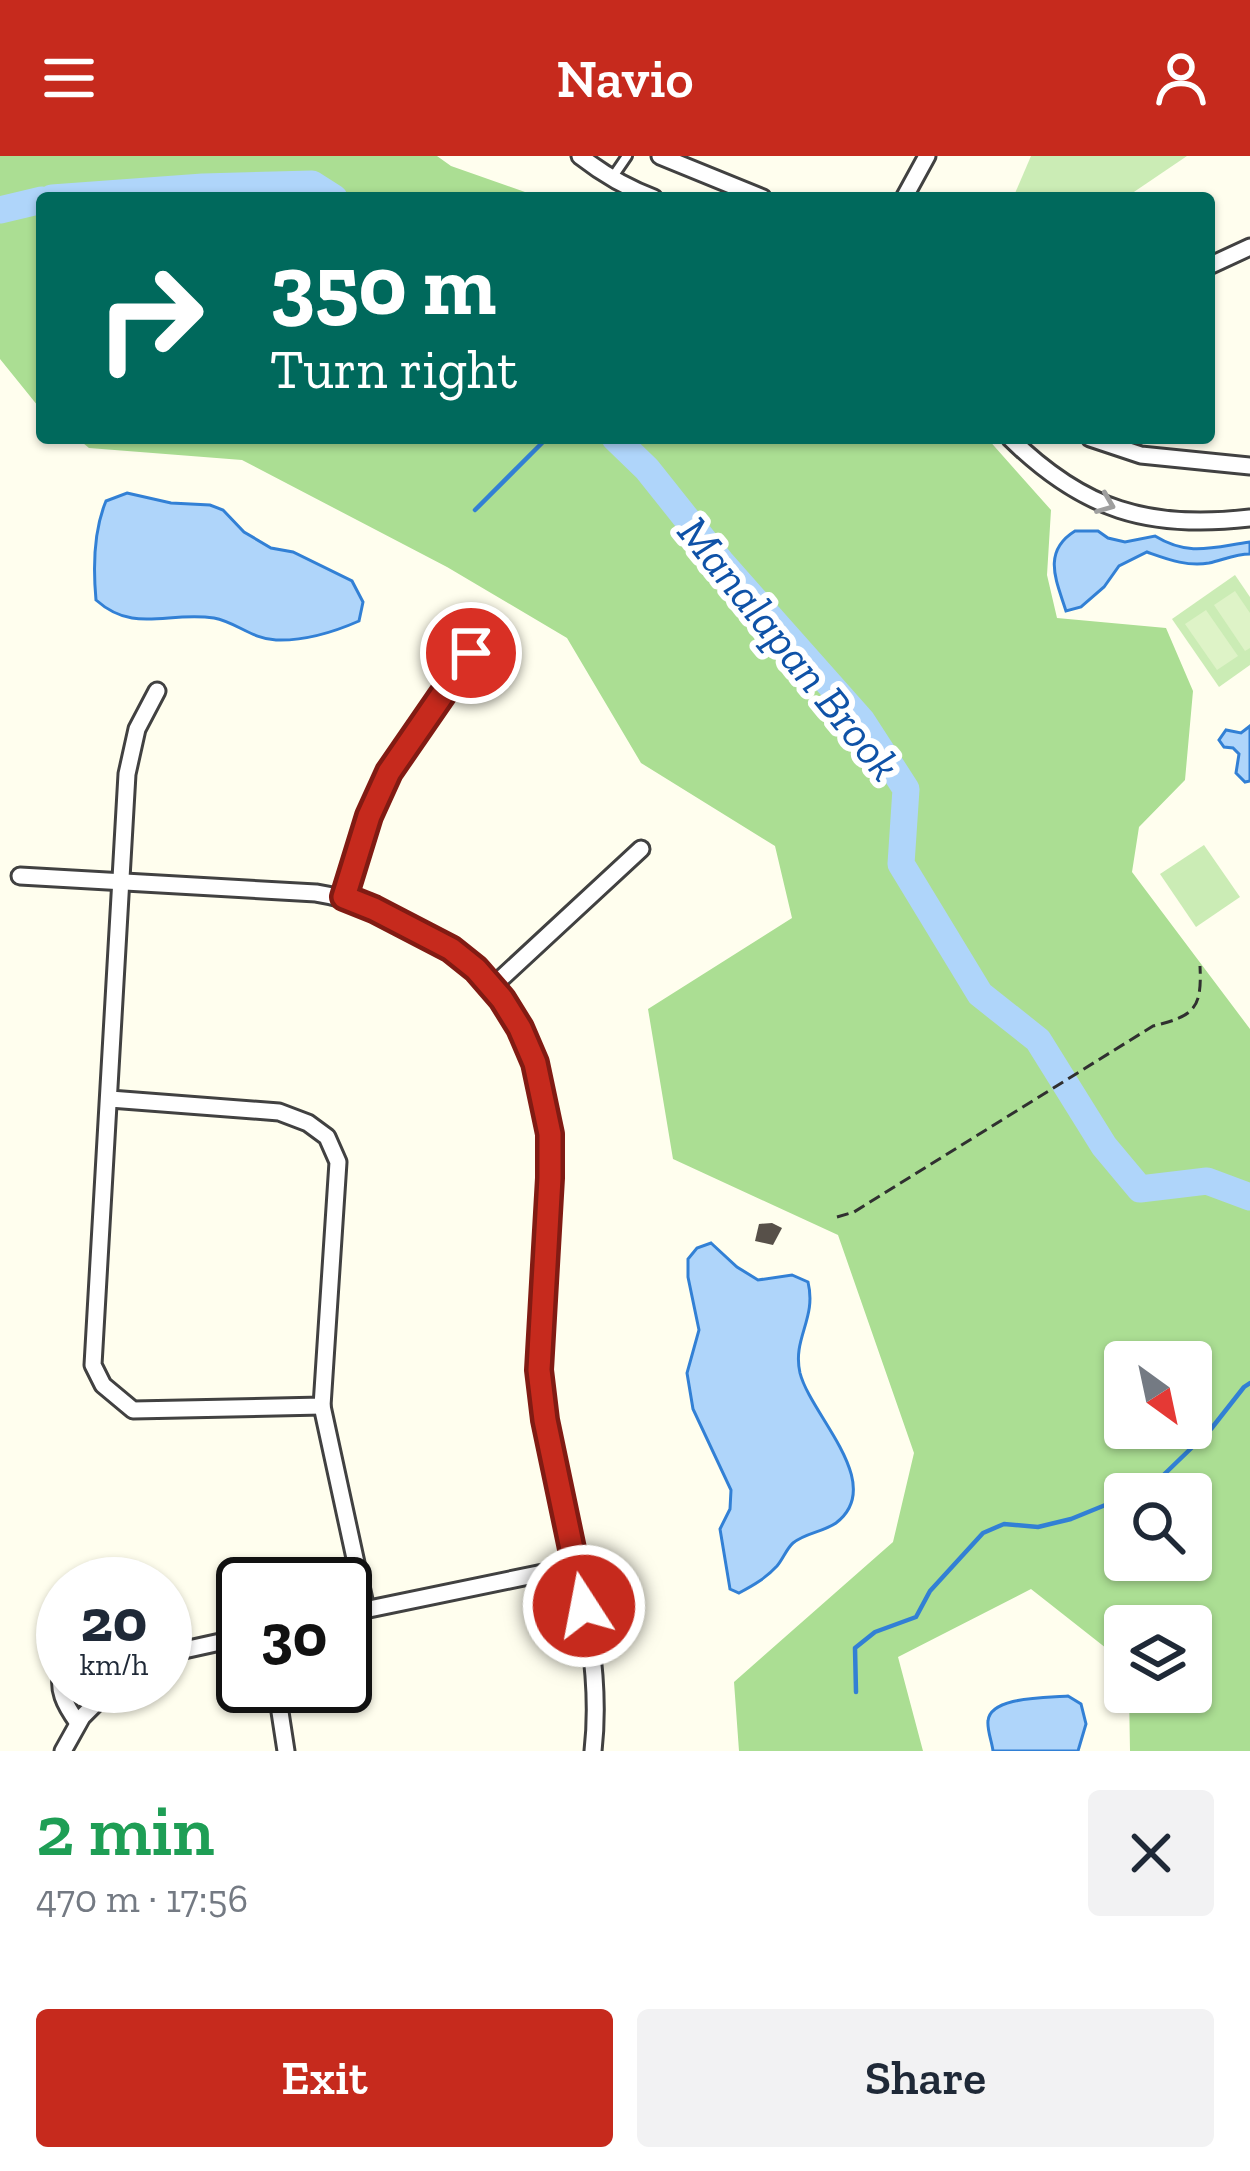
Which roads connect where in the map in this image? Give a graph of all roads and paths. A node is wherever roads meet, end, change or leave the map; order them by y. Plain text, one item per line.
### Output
1 (580, 156) edge
2 (627, 156) edge
3 (660, 156) edge
4 (927, 156) edge
5 (611, 178) junction
6 (637, 192) edge
7 (748, 192) edge
8 (907, 192) edge
9 (1250, 247) edge
10 (1215, 263) edge
11 (1017, 444) edge
12 (1108, 444) edge
13 (1250, 466) edge
14 (1250, 518) edge
15 (471, 653) dead end
16 (157, 691) dead end
17 (641, 849) dead end
18 (20, 876) dead end
19 (119, 883) junction
20 (344, 897) junction
21 (1200, 965) dead end
22 (491, 987) junction
23 (110, 1099) junction
24 (838, 1217) dead end
25 (322, 1406) junction
26 (355, 1557) edge
27 (577, 1566) junction
28 (372, 1609) edge
29 (72, 1713) edge
30 (87, 1713) edge
31 (280, 1713) edge
32 (78, 1723) junction
33 (63, 1751) edge
34 (286, 1751) edge
35 (593, 1751) edge

1 - 5 street
2 - 5 lane
3 - 7 street
4 - 8 street
5 - 6 street
9 - 10 street
11 -> 14 street
12 - 13 street
15 - 20 street
16 - 19 street
17 - 22 street
18 - 19 street
19 - 20 street
19 - 23 street
20 - 22 street
21 - 24 path
22 - 27 street
23 - 25 street
23 - 25 street
25 - 26 street
27 - 28 street
27 - 35 street
29 - 32 street
30 - 32 street
31 - 34 street
32 - 33 street

